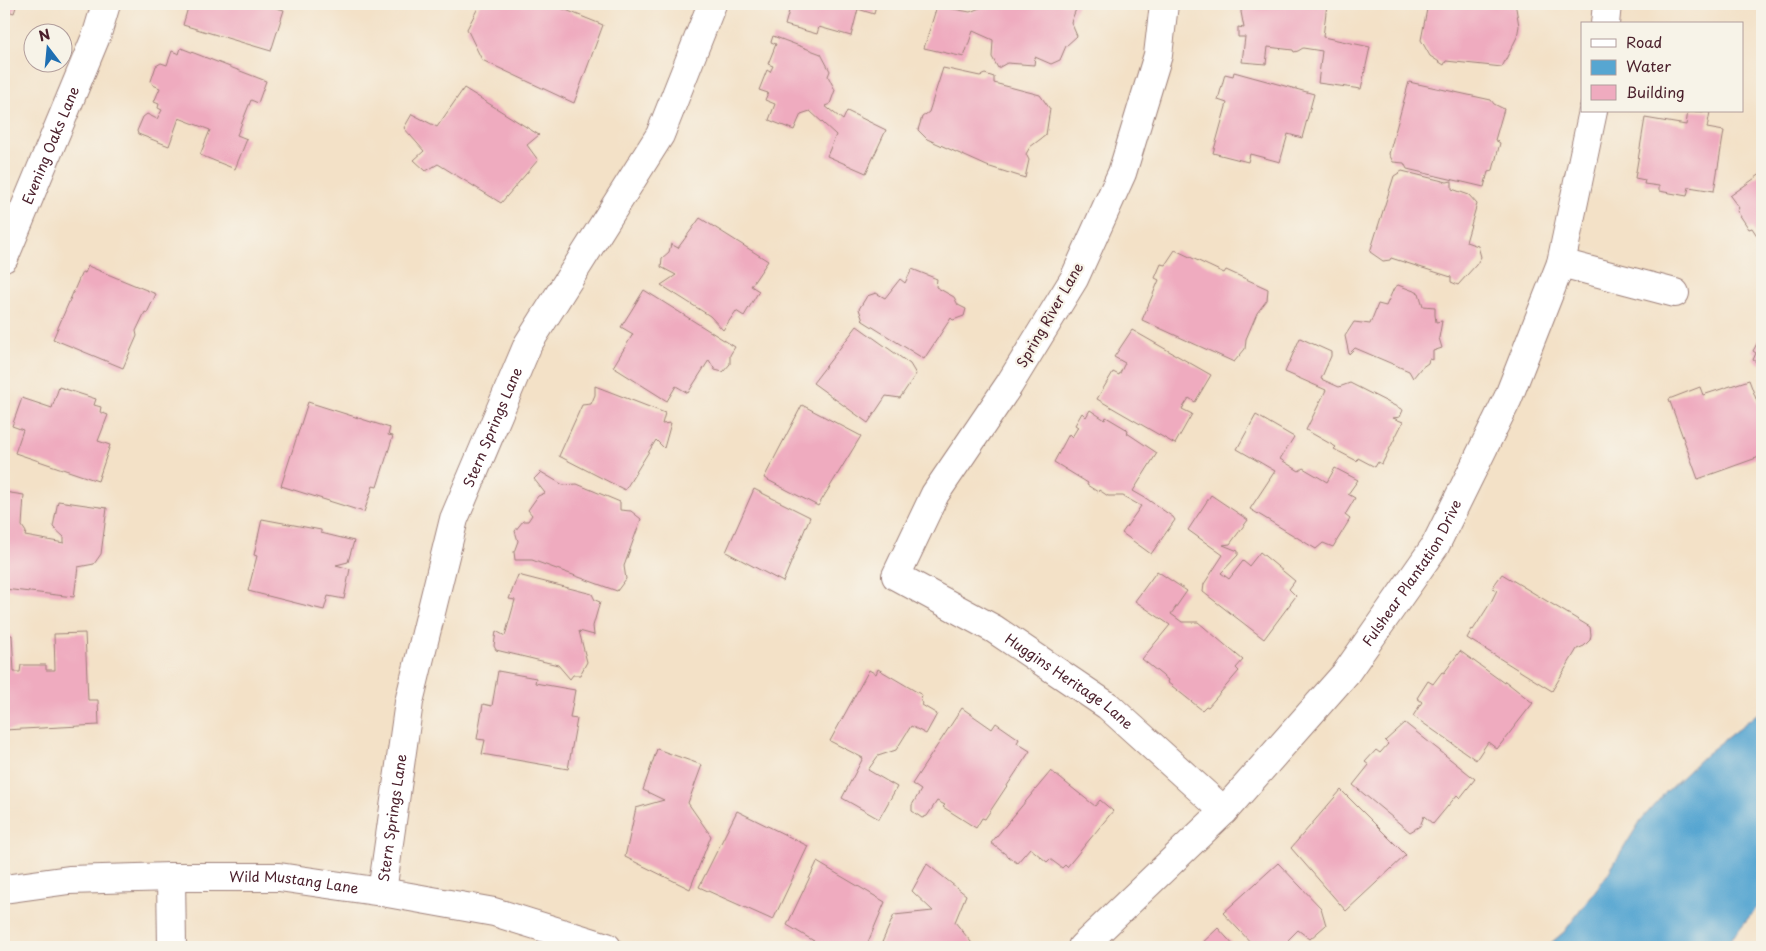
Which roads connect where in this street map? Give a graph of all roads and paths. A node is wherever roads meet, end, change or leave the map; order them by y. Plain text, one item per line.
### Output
1 (106, 4) edge
2 (712, 4) edge
3 (1164, 4) edge
4 (1607, 4) edge
5 (1605, 22) edge
6 (1594, 112) edge
7 (4, 258) edge
8 (1561, 263) junction
9 (1675, 293) dead end
10 (896, 576) joint
11 (1224, 811) junction
12 (171, 877) junction
13 (4, 889) edge
14 (382, 892) junction
15 (172, 947) edge
16 (607, 947) edge
17 (1082, 947) edge

1 - 7 street, Evening Oaks Lane
2 - 14 street, Stern Springs Lane
3 - 10 street, Spring River Lane
4 - 5 street
6 - 8 street, Fulshear Plantation Drive
8 - 9 street
8 - 11 street, Fulshear Plantation Drive
10 - 11 street, Huggins Heritage Lane
11 - 17 street, Fulshear Plantation Drive
12 - 13 street, Wild Mustang Lane
12 - 14 street, Wild Mustang Lane
12 - 15 street
14 - 16 street, Wild Mustang Lane

